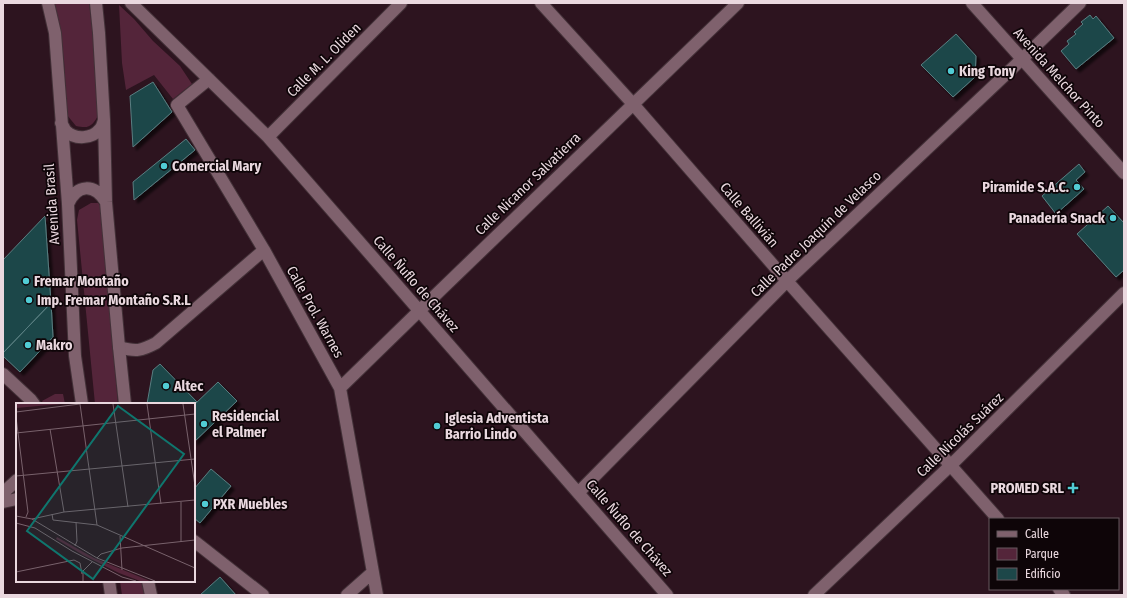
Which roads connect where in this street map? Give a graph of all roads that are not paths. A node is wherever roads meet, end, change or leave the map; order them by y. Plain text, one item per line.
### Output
1 (48, 3) edge
2 (96, 3) edge
3 (131, 3) edge
4 (401, 3) edge
5 (541, 3) edge
6 (738, 3) edge
7 (972, 3) edge
8 (1080, 3) edge
9 (1022, 59) junction
10 (209, 79) junction
11 (633, 104) junction
12 (104, 120) junction
13 (61, 123) junction
14 (268, 137) junction
15 (1124, 173) edge
16 (106, 202) junction
17 (68, 204) junction
18 (264, 250) junction
19 (787, 281) junction
20 (1124, 293) edge
21 (419, 311) junction
22 (119, 347) junction
23 (3, 374) edge
24 (340, 388) junction
25 (33, 403) edge
26 (82, 403) edge
27 (125, 403) edge
28 (950, 465) junction
29 (16, 481) edge
30 (3, 493) edge
31 (578, 493) junction
32 (16, 499) edge
33 (3, 502) edge
34 (997, 518) edge
35 (195, 542) edge
36 (373, 572) junction
37 (109, 582) edge
38 (148, 582) edge
39 (111, 595) edge
40 (151, 595) edge
41 (263, 595) edge
42 (347, 595) edge
43 (377, 595) edge
44 (667, 595) edge
45 (814, 595) edge

1 - 13 street, Avenida Brasil
2 - 12 street
3 - 10 street, Calle Ñuflo de Chávez
4 - 14 street, Calle M. L. Oliden
5 - 11 street, Calle Ballivián
6 - 11 street, Calle Nicanor Salvatierra
7 - 9 street, Avenida Melchor Pinto
8 - 9 street, Calle Padre Joaquín de Velasco
9 - 15 street, Avenida Melchor Pinto
9 - 19 street, Calle Padre Joaquín de Velasco
10 - 14 street, Calle Ñuflo de Chávez
10 - 18 street, Calle Prol. Warnes
11 - 19 street, Calle Ballivián
11 - 21 street, Calle Nicanor Salvatierra
12 - 13 street
12 - 16 street
13 - 17 street, Avenida Brasil
14 - 21 street, Calle Ñuflo de Chávez
16 - 17 street
16 - 22 street
17 - 26 street, Avenida Brasil
18 - 22 street
18 - 24 street, Calle Prol. Warnes
19 - 28 street, Calle Ballivián
19 - 31 street, Calle Padre Joaquín de Velasco
20 - 28 street, Calle Nicolás Suárez
21 - 24 street, Calle Nicanor Salvatierra
21 - 31 street, Calle Ñuflo de Chávez
22 - 27 street
23 - 25 street
24 - 36 street, Calle Prol. Warnes
28 - 34 street, Calle Ballivián
28 - 45 street, Calle Nicolás Suárez
29 - 30 street
31 - 44 street, Calle Ñuflo de Chávez
32 - 33 street
35 - 41 street
36 - 42 street
36 - 43 street, Calle Prol. Warnes
37 - 39 street
38 - 40 street

